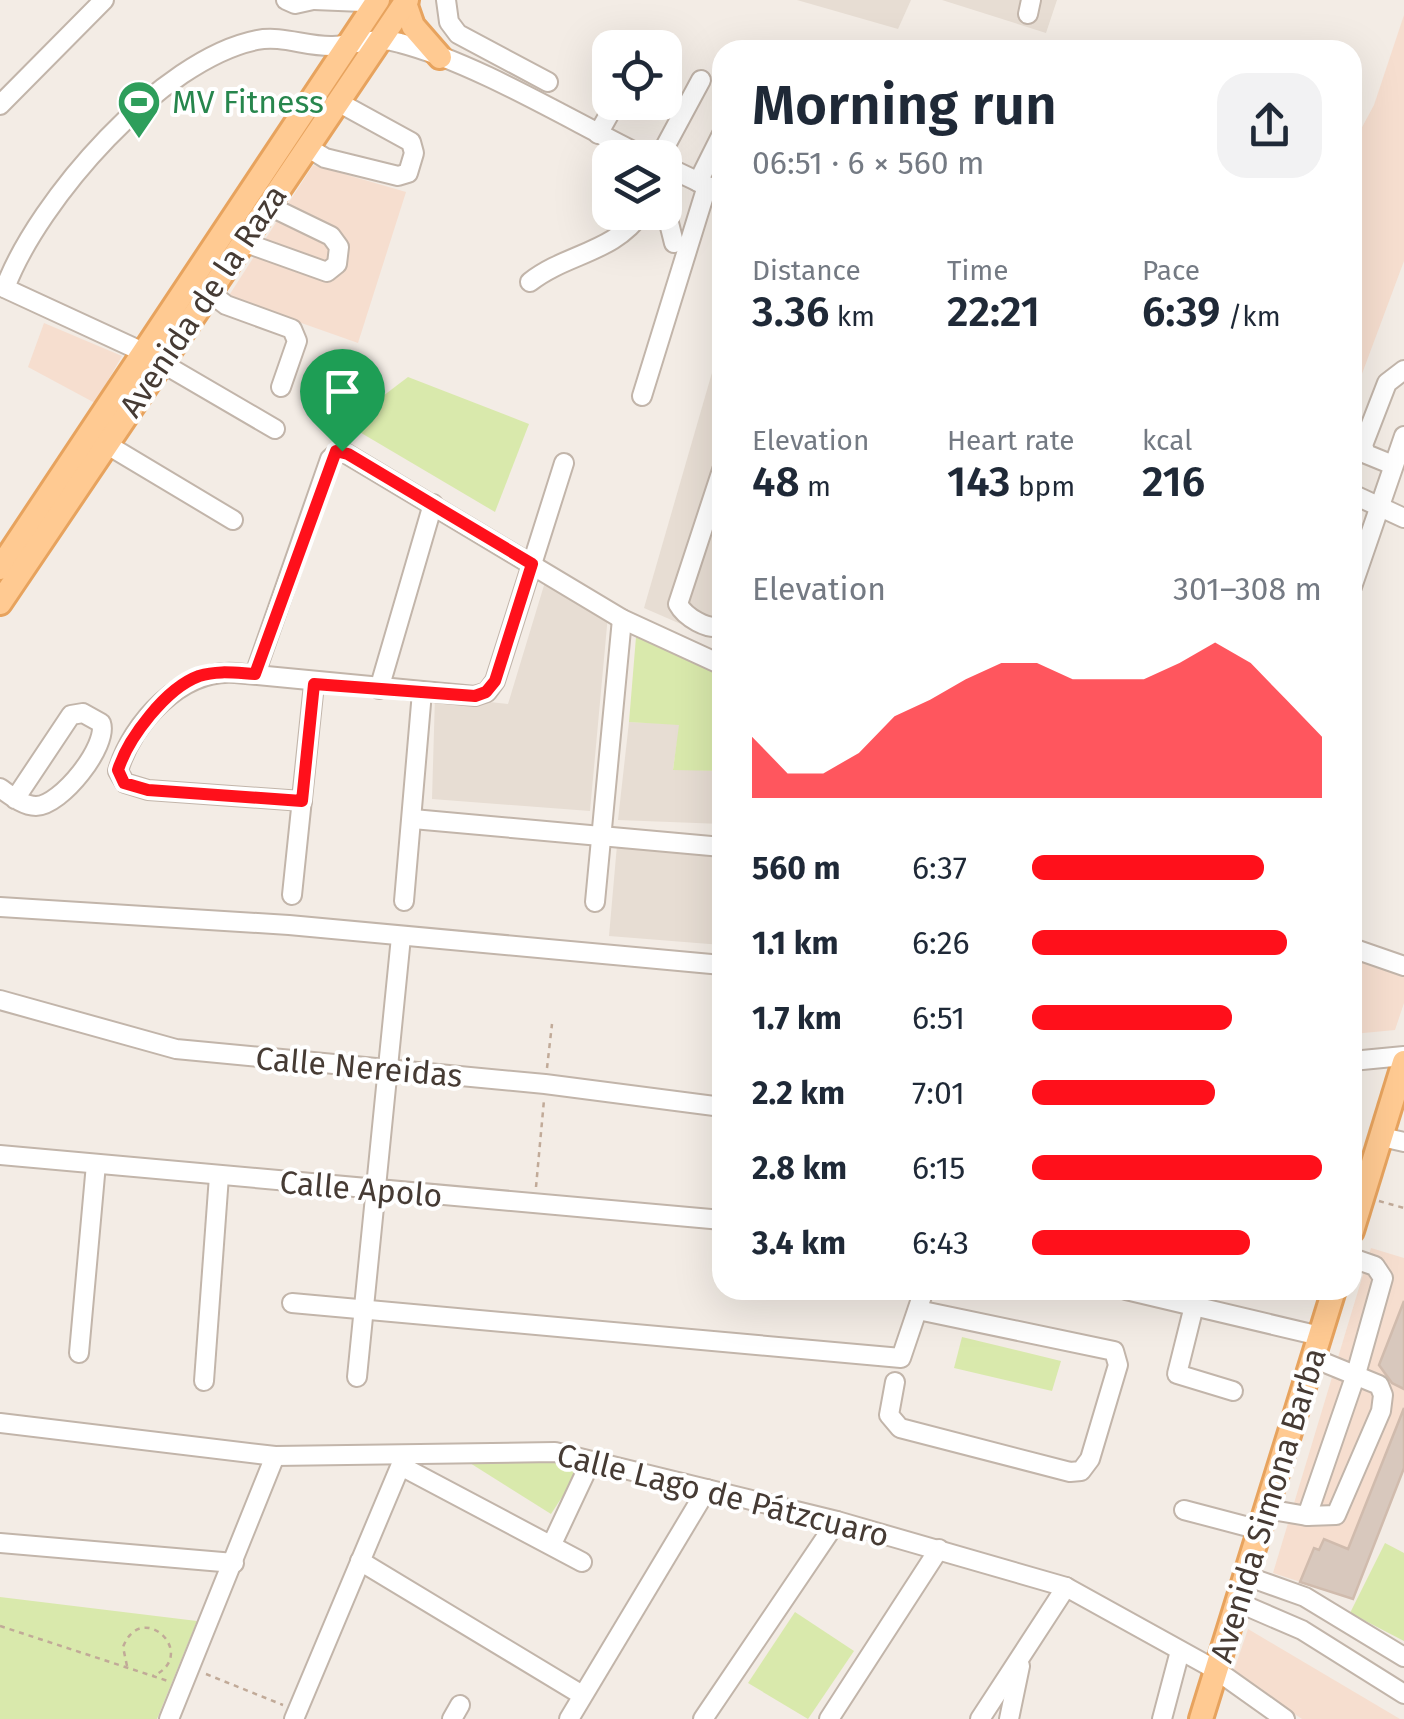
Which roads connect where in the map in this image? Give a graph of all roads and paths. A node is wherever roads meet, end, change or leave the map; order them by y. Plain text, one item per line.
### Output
1 (89, 0) edge
2 (104, 0) edge
3 (286, 0) edge
4 (313, 0) edge
5 (446, 0) edge
6 (406, 1) edge
7 (375, 4) edge
8 (82, 21) junction
9 (380, 40) junction
10 (348, 44) junction
11 (440, 57) junction
12 (700, 80) dead end
13 (548, 82) dead end
14 (338, 102) junction
15 (0, 106) edge
16 (606, 120) edge
17 (598, 134) junction
18 (610, 140) edge
19 (676, 140) edge
20 (307, 148) junction
21 (682, 175) edge
22 (709, 187) edge
23 (268, 205) junction
24 (625, 230) edge
25 (671, 230) edge
26 (243, 242) junction
27 (674, 243) dead end
28 (530, 282) dead end
29 (2, 287) edge
30 (209, 292) junction
31 (152, 358) junction
32 (1404, 370) edge
33 (280, 387) dead end
34 (642, 396) dead end
35 (275, 429) dead end
36 (1404, 436) edge
37 (106, 444) junction
38 (564, 463) dead end
39 (1394, 464) junction
40 (1362, 498) edge
41 (712, 500) edge
42 (433, 504) junction
43 (1380, 506) junction
44 (1404, 518) edge
45 (233, 520) dead end
46 (1362, 558) edge
47 (532, 564) junction
48 (0, 568) edge
49 (0, 603) edge
50 (622, 619) junction
51 (712, 628) edge
52 (712, 660) edge
53 (255, 674) junction
54 (314, 684) junction
55 (378, 688) junction
56 (422, 692) junction
57 (8, 794) edge
58 (302, 801) junction
59 (413, 819) junction
60 (604, 835) junction
61 (712, 846) edge
62 (292, 894) dead end
63 (404, 901) dead end
64 (595, 902) dead end
65 (0, 909) edge
66 (401, 937) junction
67 (1362, 951) edge
68 (712, 965) edge
69 (1404, 966) edge
70 (0, 1000) edge
71 (552, 1024) dead end
72 (1404, 1059) edge
73 (1362, 1061) edge
74 (387, 1068) junction
75 (546, 1084) junction
76 (712, 1106) edge
77 (1393, 1140) edge
78 (0, 1156) edge
79 (96, 1164) junction
80 (219, 1176) junction
81 (374, 1190) junction
82 (1363, 1196) junction
83 (1362, 1199) edge
84 (535, 1203) junction
85 (1404, 1208) edge
86 (712, 1219) edge
87 (1362, 1261) edge
88 (921, 1300) edge
89 (1168, 1300) edge
90 (1331, 1300) edge
91 (292, 1303) dead end
92 (1194, 1306) junction
93 (364, 1308) junction
94 (918, 1310) junction
95 (1317, 1347) junction
96 (80, 1353) dead end
97 (1356, 1374) junction
98 (356, 1377) dead end
99 (204, 1381) dead end
100 (895, 1382) dead end
101 (1233, 1391) dead end
102 (0, 1423) edge
103 (274, 1456) junction
104 (403, 1460) junction
105 (591, 1461) junction
106 (707, 1490) junction
107 (1184, 1510) dead end
108 (1307, 1516) junction
109 (1264, 1520) junction
110 (836, 1521) junction
111 (0, 1542) edge
112 (552, 1544) junction
113 (939, 1548) junction
114 (360, 1561) junction
115 (582, 1562) dead end
116 (234, 1563) junction
117 (1246, 1576) junction
118 (1278, 1587) junction
119 (1066, 1588) junction
120 (1237, 1602) junction
121 (1269, 1614) junction
122 (0, 1626) edge
123 (1180, 1651) junction
124 (1022, 1657) junction
125 (1404, 1657) edge
126 (128, 1668) junction
127 (1216, 1670) junction
128 (153, 1676) junction
129 (187, 1677) junction
130 (1404, 1694) edge
131 (582, 1695) junction
132 (295, 1715) edge
133 (169, 1719) edge
134 (569, 1719) edge
135 (703, 1719) edge
136 (829, 1719) edge
137 (980, 1719) edge
138 (1009, 1719) edge
139 (1162, 1719) edge
140 (1200, 1719) edge
141 (1285, 1719) edge

1 - 8 street
2 - 8 street
3 - 4 street
4 - 7 street
5 - 13 street
6 - 9 main road, Avenida de la Raza
6 - 11 main road
7 - 10 main road, Avenida de la Raza
8 - 15 street
9 - 10 street
9 - 11 street
9 - 14 main road, Avenida de la Raza
10 - 29 street
10 - 31 main road, Avenida de la Raza
11 - 17 street
12 - 19 street
14 - 20 main road, Avenida de la Raza
14 - 20 street
16 - 17 street
17 - 18 street
20 - 23 main road, Avenida de la Raza
21 - 22 street
22 - 34 street
23 - 26 main road, Avenida de la Raza
23 - 26 street
24 - 28 street
25 - 27 street
26 - 30 main road, Avenida de la Raza
29 - 31 street
30 - 31 main road, Avenida de la Raza
30 - 33 street
31 - 35 street
31 - 37 main road, Avenida de la Raza
31 - 48 main road, Avenida de la Raza
32 - 39 street
36 - 39 street
37 - 45 street
37 - 49 main road, Avenida de la Raza
38 - 47 street
39 - 43 street
40 - 43 street
41 - 51 street
42 - 47 street
42 - 53 street
42 - 55 street
43 - 44 street
43 - 46 street
47 - 50 street
47 - 56 street
50 - 52 street
50 - 60 street
53 - 54 street
53 - 58 street
54 - 55 street
54 - 58 street
55 - 56 street
56 - 59 street
57 - 57 street
58 - 62 street
59 - 60 street
59 - 63 street
60 - 61 street
60 - 64 street
65 - 66 street
66 - 68 street
66 - 74 street
67 - 69 street
70 - 74 street, Calle Nereidas
71 - 75 path
72 - 73 street
72 - 77 main road
74 - 75 street, Calle Nereidas
74 - 81 street
75 - 76 street, Calle Nereidas
75 - 84 path
77 - 82 main road
78 - 79 street, Calle Apolo
79 - 80 street, Calle Apolo
79 - 96 street
80 - 81 street, Calle Apolo
80 - 99 street
81 - 84 street, Calle Apolo
81 - 93 street
82 - 83 main road
82 - 85 path
84 - 86 street, Calle Apolo
87 - 97 street
88 - 94 street
89 - 92 street
90 - 95 main road, Avenida Simona Barba
91 - 93 street
92 - 95 street
92 - 101 street
93 - 94 street
93 - 98 street
94 - 100 street
95 - 97 street
95 - 109 main road, Avenida Simona Barba
97 - 108 street
97 - 108 street
102 - 103 street, Calle Lago de Pátzcuaro
103 - 104 street, Calle Lago de Pátzcuaro
103 - 116 street
104 - 105 street, Calle Lago de Pátzcuaro
104 - 112 street
104 - 114 street
105 - 106 street, Calle Lago de Pátzcuaro
105 - 112 street
106 - 110 street, Calle Lago de Pátzcuaro
106 - 131 street
107 - 109 street
108 - 109 street
109 - 117 main road, Avenida Simona Barba
110 - 113 street, Calle Lago de Pátzcuaro
110 - 135 street
111 - 116 street
112 - 115 street
113 - 119 street, Calle Lago de Pátzcuaro
113 - 136 street
114 - 131 street
114 - 132 street
116 - 129 street
117 - 118 street
117 - 120 main road, Avenida Simona Barba
118 - 121 street
118 - 125 street
119 - 123 street, Calle Lago de Pátzcuaro
119 - 124 street
120 - 121 street
120 - 127 main road, Avenida Simona Barba
121 - 130 street
122 - 126 path
123 - 127 street, Calle Lago de Pátzcuaro
123 - 139 street
124 - 137 street
124 - 138 street
126 - 128 path
126 - 128 path
127 - 140 main road, Avenida Simona Barba
127 - 141 street, Calle Lago de Pátzcuaro
128 - 129 path
129 - 132 path
129 - 133 street
131 - 134 street

